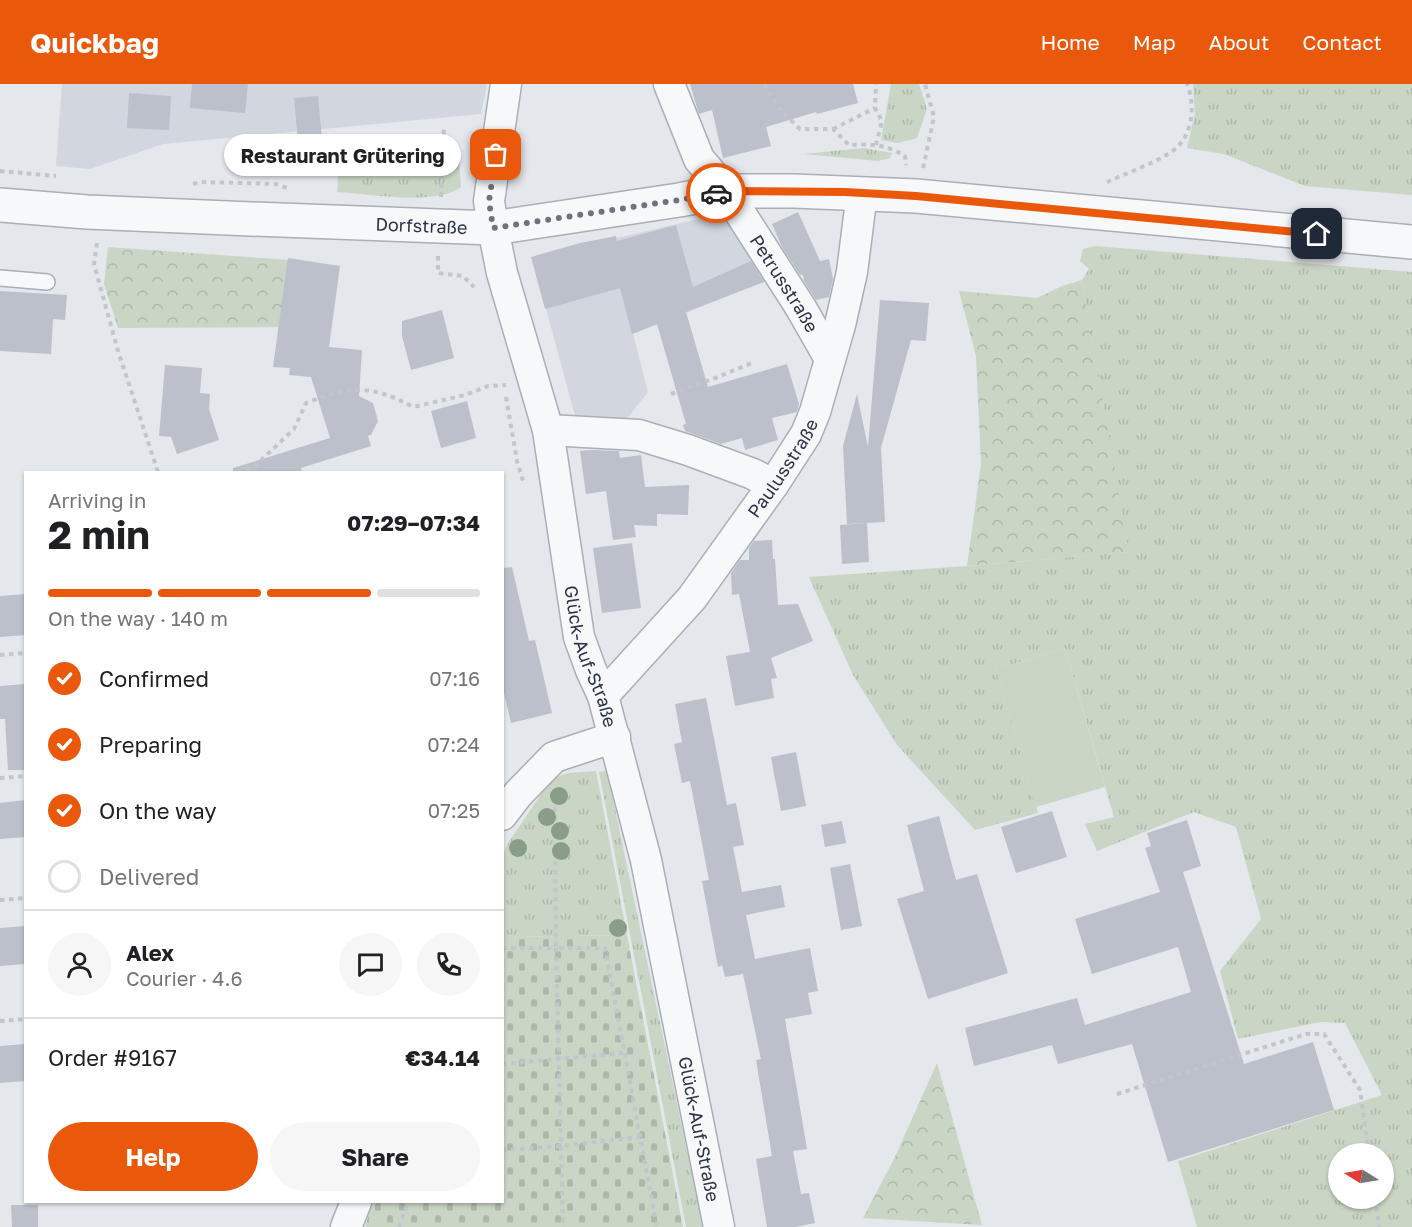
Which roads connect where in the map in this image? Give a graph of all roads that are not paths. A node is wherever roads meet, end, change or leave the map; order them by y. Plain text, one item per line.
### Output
1 (506, 84) edge
2 (669, 84) edge
3 (726, 191) junction
4 (862, 193) junction
5 (0, 205) edge
6 (493, 228) junction
7 (1412, 242) edge
8 (0, 278) edge
9 (48, 282) dead end
10 (830, 359) junction
11 (548, 430) junction
12 (773, 485) junction
13 (603, 696) junction
14 (615, 737) junction
15 (504, 812) edge
16 (356, 1203) edge
17 (346, 1227) edge
18 (719, 1227) edge

1 - 6 street, Glück-Auf-Straße
2 - 3 street, Petrusstraße
3 - 4 street, Dorfstraße
3 - 6 street, Dorfstraße
3 - 10 street, Petrusstraße
4 - 7 street, Dorfstraße
4 - 10 street, Paulusstraße
5 - 6 street, Dorfstraße
6 - 11 street, Glück-Auf-Straße
8 - 9 lane
10 - 12 street, Paulusstraße
11 - 12 street
11 - 13 street, Glück-Auf-Straße
12 - 13 street, Paulusstraße
13 - 14 street, Glück-Auf-Straße
14 - 15 street
14 - 18 street, Glück-Auf-Straße
16 - 17 street

